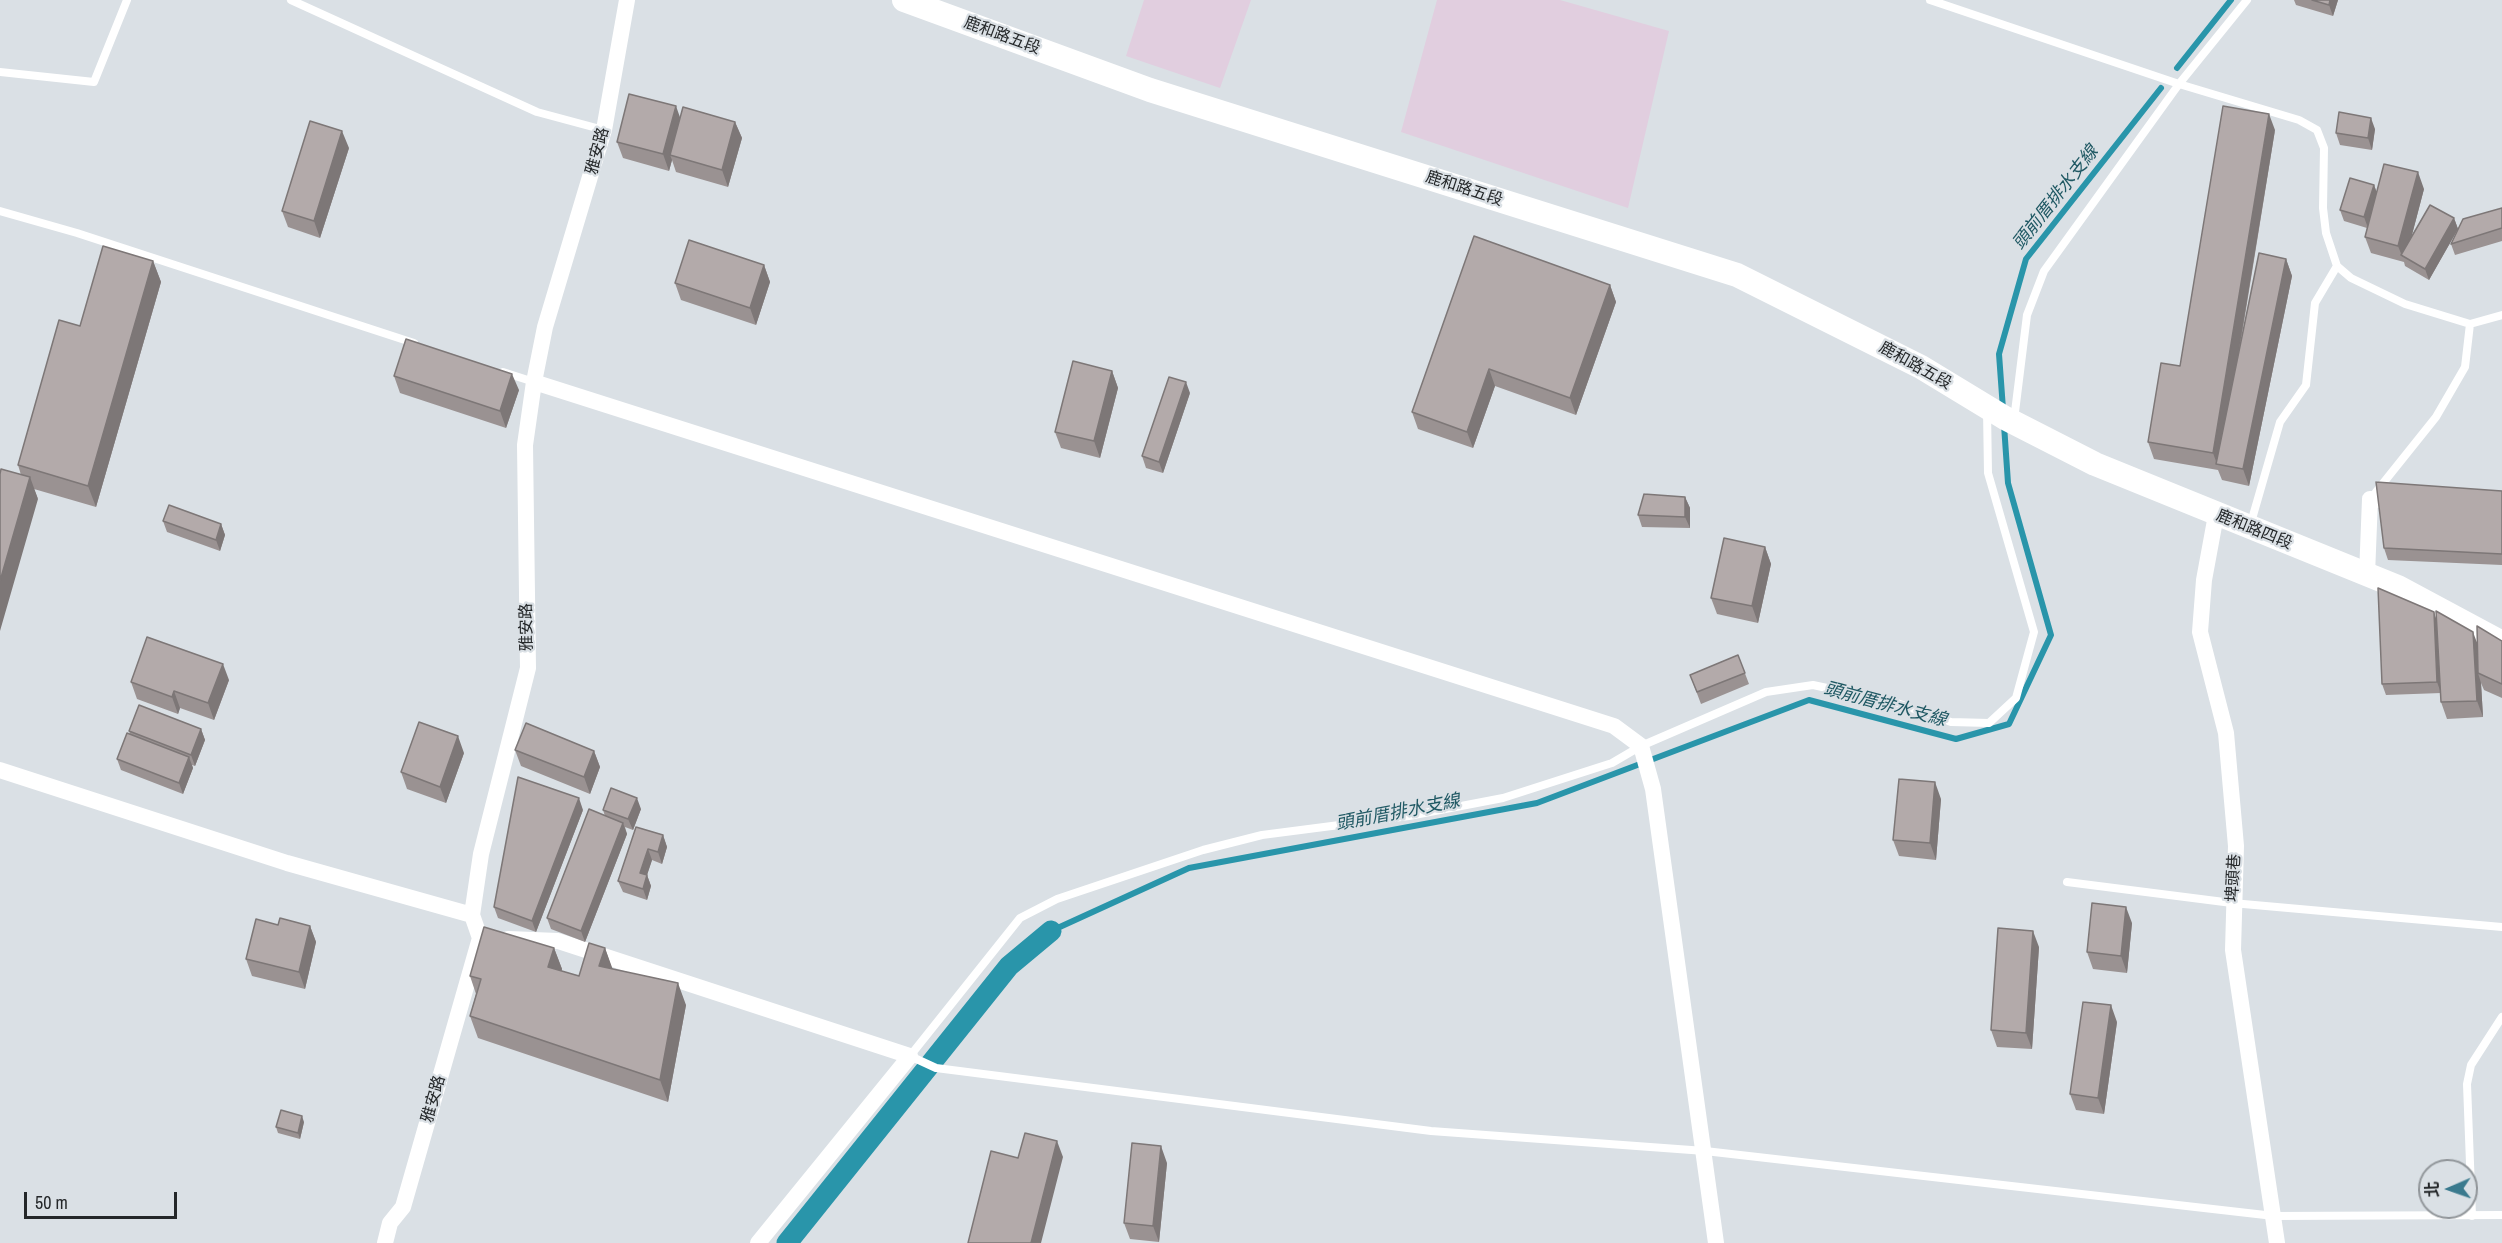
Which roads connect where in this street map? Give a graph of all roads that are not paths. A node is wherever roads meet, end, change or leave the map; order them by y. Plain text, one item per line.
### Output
1 (127, 0) edge
2 (291, 0) edge
3 (627, 0) edge
4 (904, 0) edge
5 (1930, 0) edge
6 (2247, 0) edge
7 (0, 72) edge
8 (2179, 84) junction
9 (604, 130) junction
10 (0, 211) edge
11 (2337, 266) junction
12 (2502, 315) edge
13 (2470, 324) junction
14 (422, 346) edge
15 (489, 367) edge
16 (534, 382) junction
17 (1999, 414) junction
18 (2370, 499) junction
19 (2416, 502) edge
20 (2216, 515) junction
21 (2250, 529) junction
22 (2367, 575) junction
23 (2502, 643) edge
24 (1641, 746) junction
25 (0, 770) edge
26 (2067, 882) dead end
27 (2232, 903) junction
28 (472, 915) junction
29 (2502, 927) edge
30 (480, 938) junction
31 (2502, 1017) edge
32 (910, 1056) junction
33 (1705, 1151) junction
34 (2470, 1159) edge
35 (2502, 1215) edge
36 (2274, 1216) junction
37 (2418, 1216) edge
38 (2478, 1216) edge
39 (386, 1243) edge
40 (758, 1243) edge
41 (1716, 1243) edge
42 (2277, 1243) edge

1 - 7 lane
2 - 9 lane
3 - 9 street, 雅安路
4 - 17 main road, 鹿和路五段
5 - 8 lane
6 - 8 lane
8 - 11 lane
8 - 17 lane
9 - 16 street, 雅安路
10 - 14 lane
11 - 13 lane
11 - 21 lane
12 - 13 lane
13 - 18 lane
15 - 16 lane
16 - 24 street
16 - 28 street, 雅安路
17 - 20 main road, 鹿和路四段
17 - 24 lane
18 - 19 street
18 - 22 street
20 - 21 main road, 鹿和路四段
20 - 27 street, 埤頭巷
21 - 22 main road, 鹿和路四段
22 - 23 main road, 鹿和路四段
24 - 32 lane
24 - 33 street
25 - 28 street
26 - 27 lane
27 - 29 lane
27 - 36 street, 埤頭巷
28 - 30 street, 雅安路
30 - 32 street
30 - 39 street, 雅安路
31 - 34 lane
32 - 33 lane
32 - 40 street
33 - 36 lane
33 - 41 street
35 - 38 lane
36 - 37 lane
36 - 42 street, 埤頭巷

